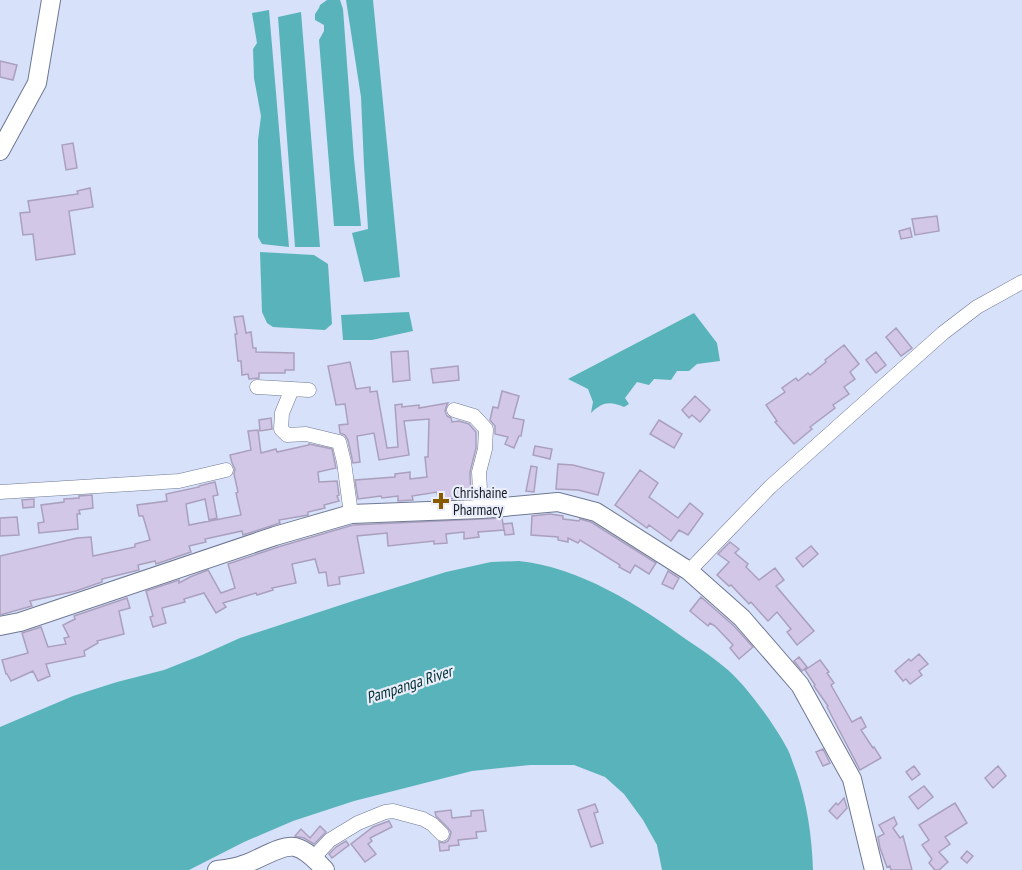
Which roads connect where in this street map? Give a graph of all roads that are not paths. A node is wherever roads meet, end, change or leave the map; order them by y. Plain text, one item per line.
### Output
1 (51, 0) edge
2 (0, 151) edge
3 (1022, 282) edge
4 (257, 387) dead end
5 (292, 389) junction
6 (309, 390) dead end
7 (454, 410) dead end
8 (226, 470) dead end
9 (0, 492) edge
10 (481, 509) junction
11 (351, 514) junction
12 (689, 571) junction
13 (0, 626) edge
14 (442, 834) dead end
15 (319, 864) edge
16 (217, 870) edge
17 (874, 870) edge

1 - 2 main road
3 - 12 street
4 - 5 street
5 - 6 street
5 - 11 street
7 - 10 street
8 - 9 street
10 - 11 main road
10 - 12 main road
11 - 13 main road
12 - 17 main road
14 - 15 street
15 - 16 main road

